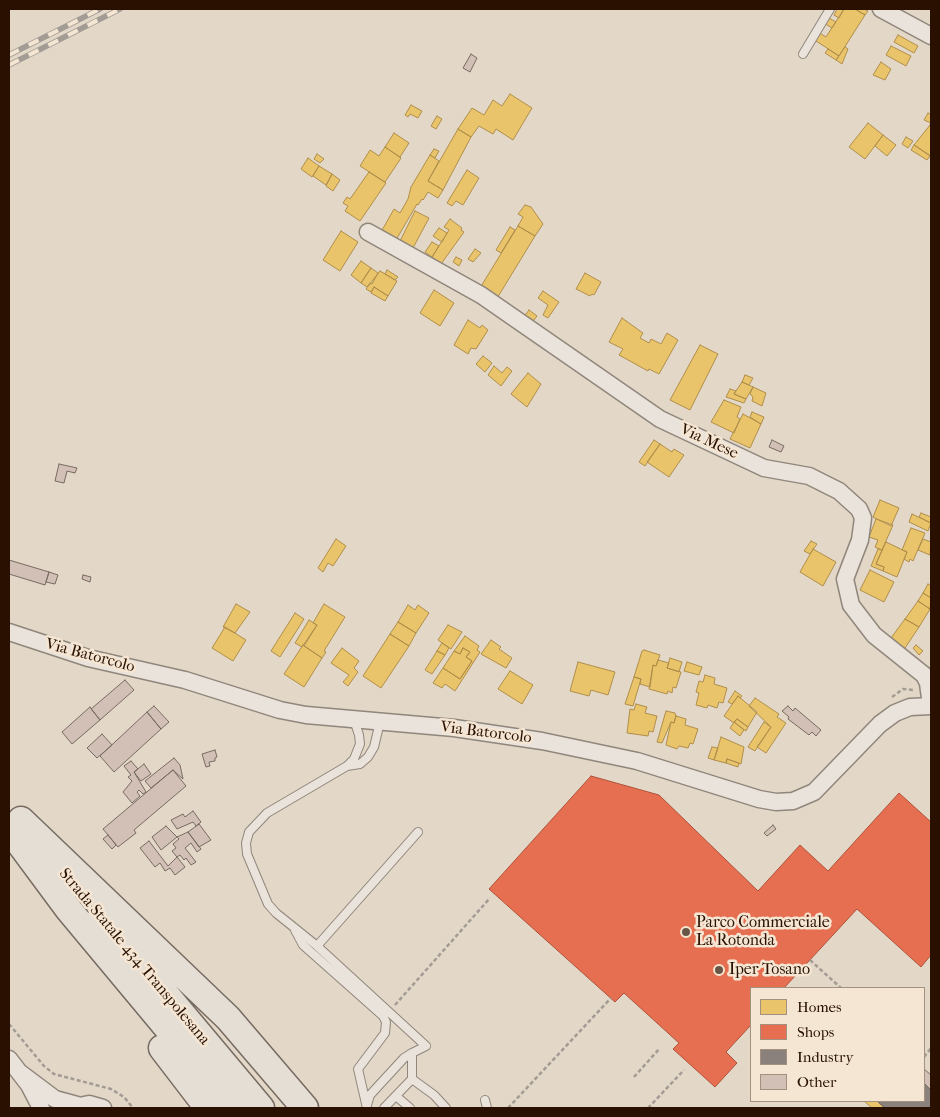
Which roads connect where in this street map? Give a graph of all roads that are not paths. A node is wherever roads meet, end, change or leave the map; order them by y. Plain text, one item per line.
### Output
1 (830, 9) edge
2 (881, 9) edge
3 (931, 36) edge
4 (803, 54) dead end
5 (368, 232) dead end
6 (9, 632) edge
7 (931, 706) edge
8 (354, 720) junction
9 (380, 722) junction
10 (347, 766) junction
11 (13, 818) edge
12 (418, 832) dead end
13 (70, 910) junction
14 (295, 928) junction
15 (317, 946) junction
16 (412, 1053) junction
17 (14, 1066) edge
18 (412, 1079) junction
19 (396, 1096) junction
20 (74, 1106) edge
21 (367, 1107) edge
22 (41, 1108) edge
23 (104, 1108) edge
24 (208, 1108) edge
25 (234, 1108) edge
26 (261, 1108) edge
27 (305, 1108) edge
28 (384, 1108) edge
29 (410, 1108) edge
30 (446, 1108) edge

1 - 4 lane
2 - 3 street
5 - 7 street, Via Mese
6 - 8 street, Via Batorcolo
7 - 9 street, Via Batorcolo
8 - 9 street, Via Batorcolo
8 - 10 lane
9 - 10 lane
10 - 14 lane
11 - 13 highway, Strada Statale 434 Transpolesana
11 - 26 highway, Strada Statale 434 Transpolesana
11 - 27 highway
12 - 15 lane
13 - 24 highway
13 - 25 highway, Strada Statale 434 Transpolesana
14 - 15 lane
14 - 21 lane
15 - 16 lane
16 - 18 lane
16 - 21 lane
17 - 20 street
17 - 22 street
18 - 19 lane
18 - 30 lane
19 - 28 lane
19 - 29 lane
20 - 23 street

